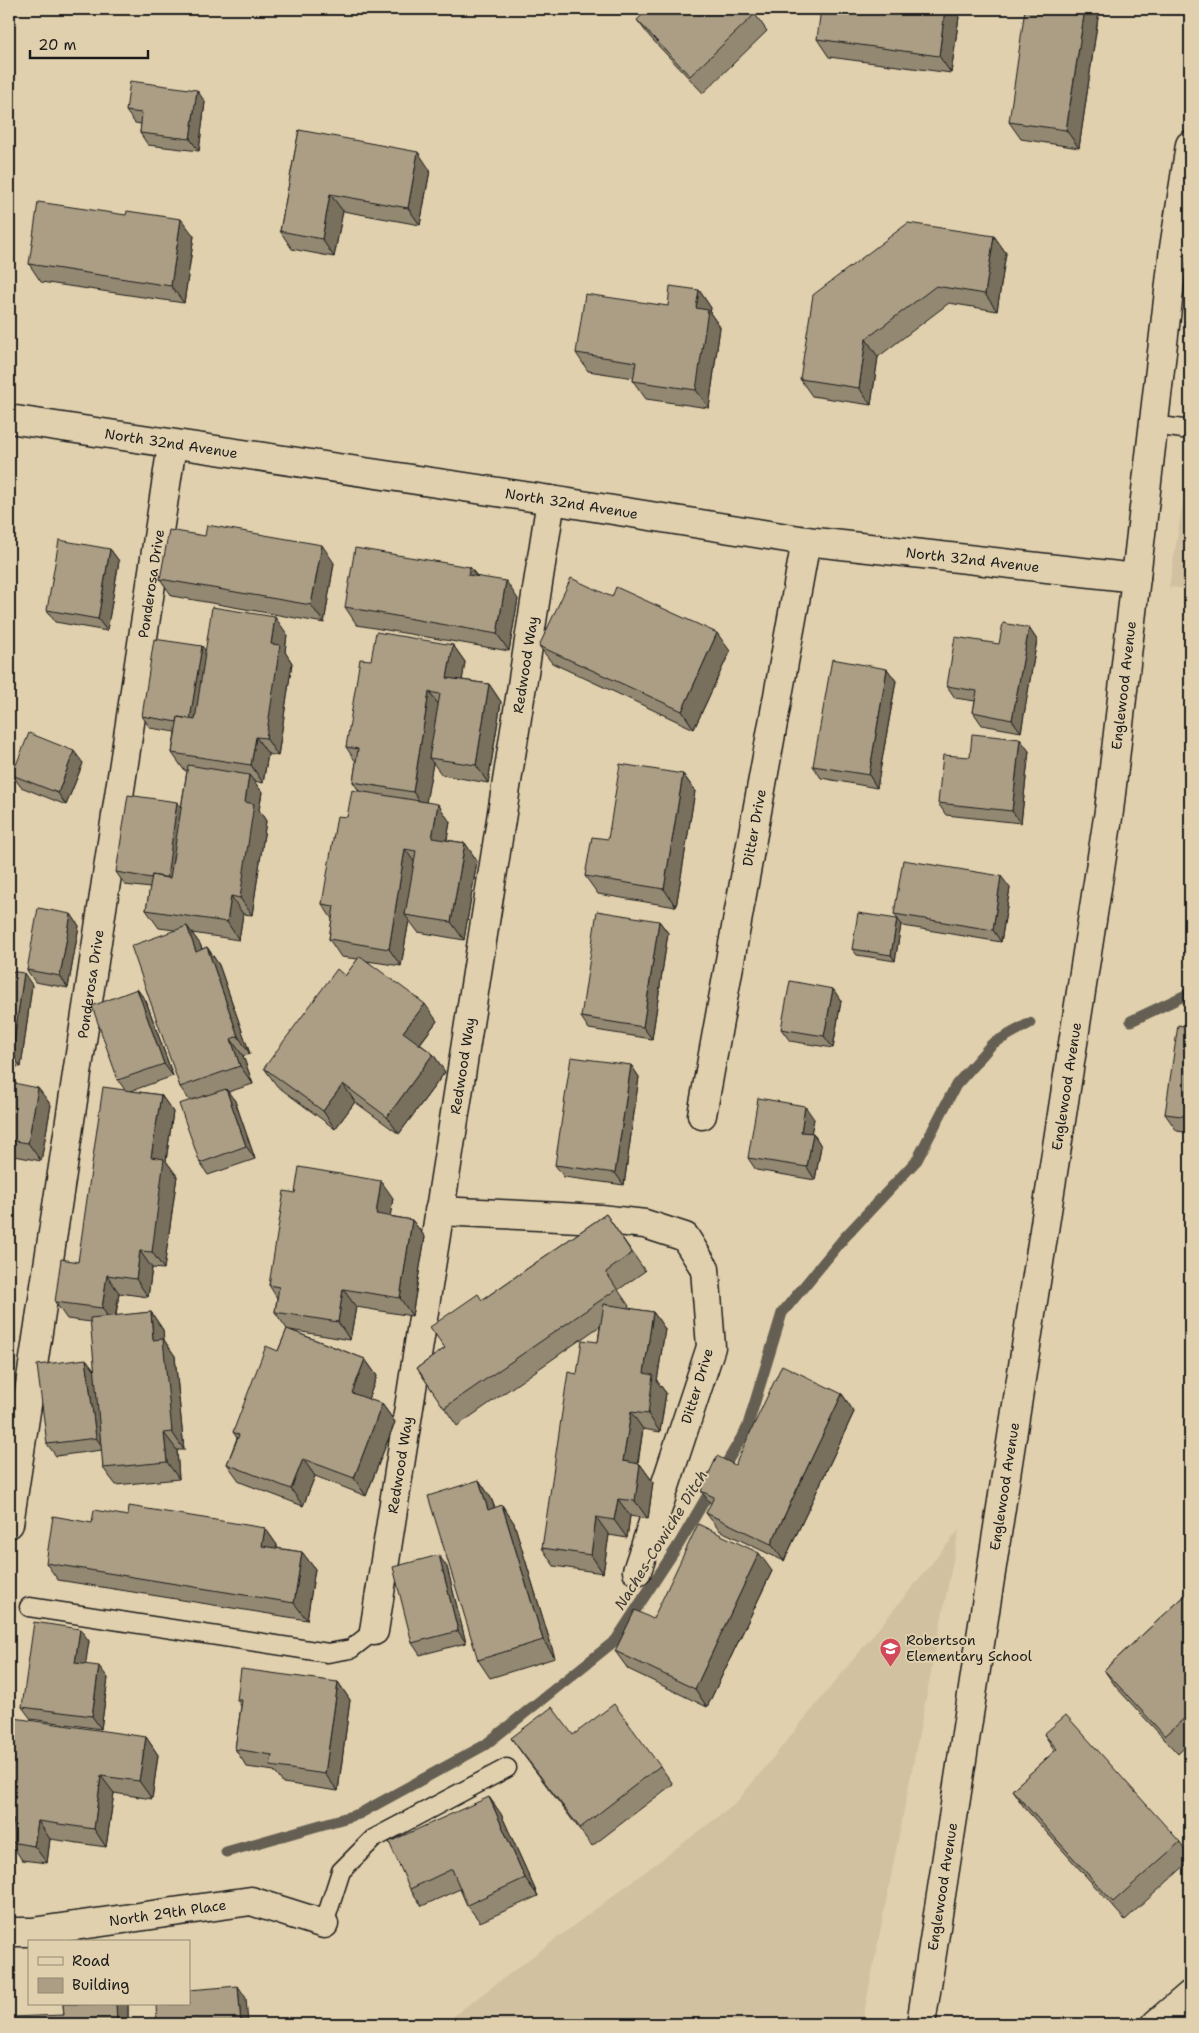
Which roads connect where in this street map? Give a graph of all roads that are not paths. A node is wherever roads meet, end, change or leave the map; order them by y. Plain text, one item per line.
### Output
1 (1190, 145) edge
2 (9, 420) edge
3 (1154, 425) junction
4 (1190, 430) edge
5 (172, 445) junction
6 (551, 500) junction
7 (806, 541) junction
8 (1136, 578) junction
9 (702, 1115) dead end
10 (439, 1211) junction
11 (9, 1524) edge
12 (636, 1571) dead end
13 (29, 1607) dead end
14 (374, 1631) joint
15 (507, 1768) dead end
16 (324, 1924) joint
17 (9, 1932) edge
18 (1190, 1995) edge
19 (921, 2024) edge
20 (1156, 2024) edge

1 - 3 street, Englewood Avenue
2 - 5 street, North 32nd Avenue
3 - 4 lane
3 - 8 street, Englewood Avenue
5 - 6 street, North 32nd Avenue
5 - 11 street, Ponderosa Drive
6 - 7 street, North 32nd Avenue
6 - 10 street, Redwood Way
7 - 8 street, North 32nd Avenue
7 - 9 street, Ditter Drive
8 - 19 street, Englewood Avenue
10 - 12 street, Ditter Drive
10 - 14 street, Redwood Way
13 - 14 lane
15 - 16 lane
16 - 17 street, North 29th Place
18 - 20 street

